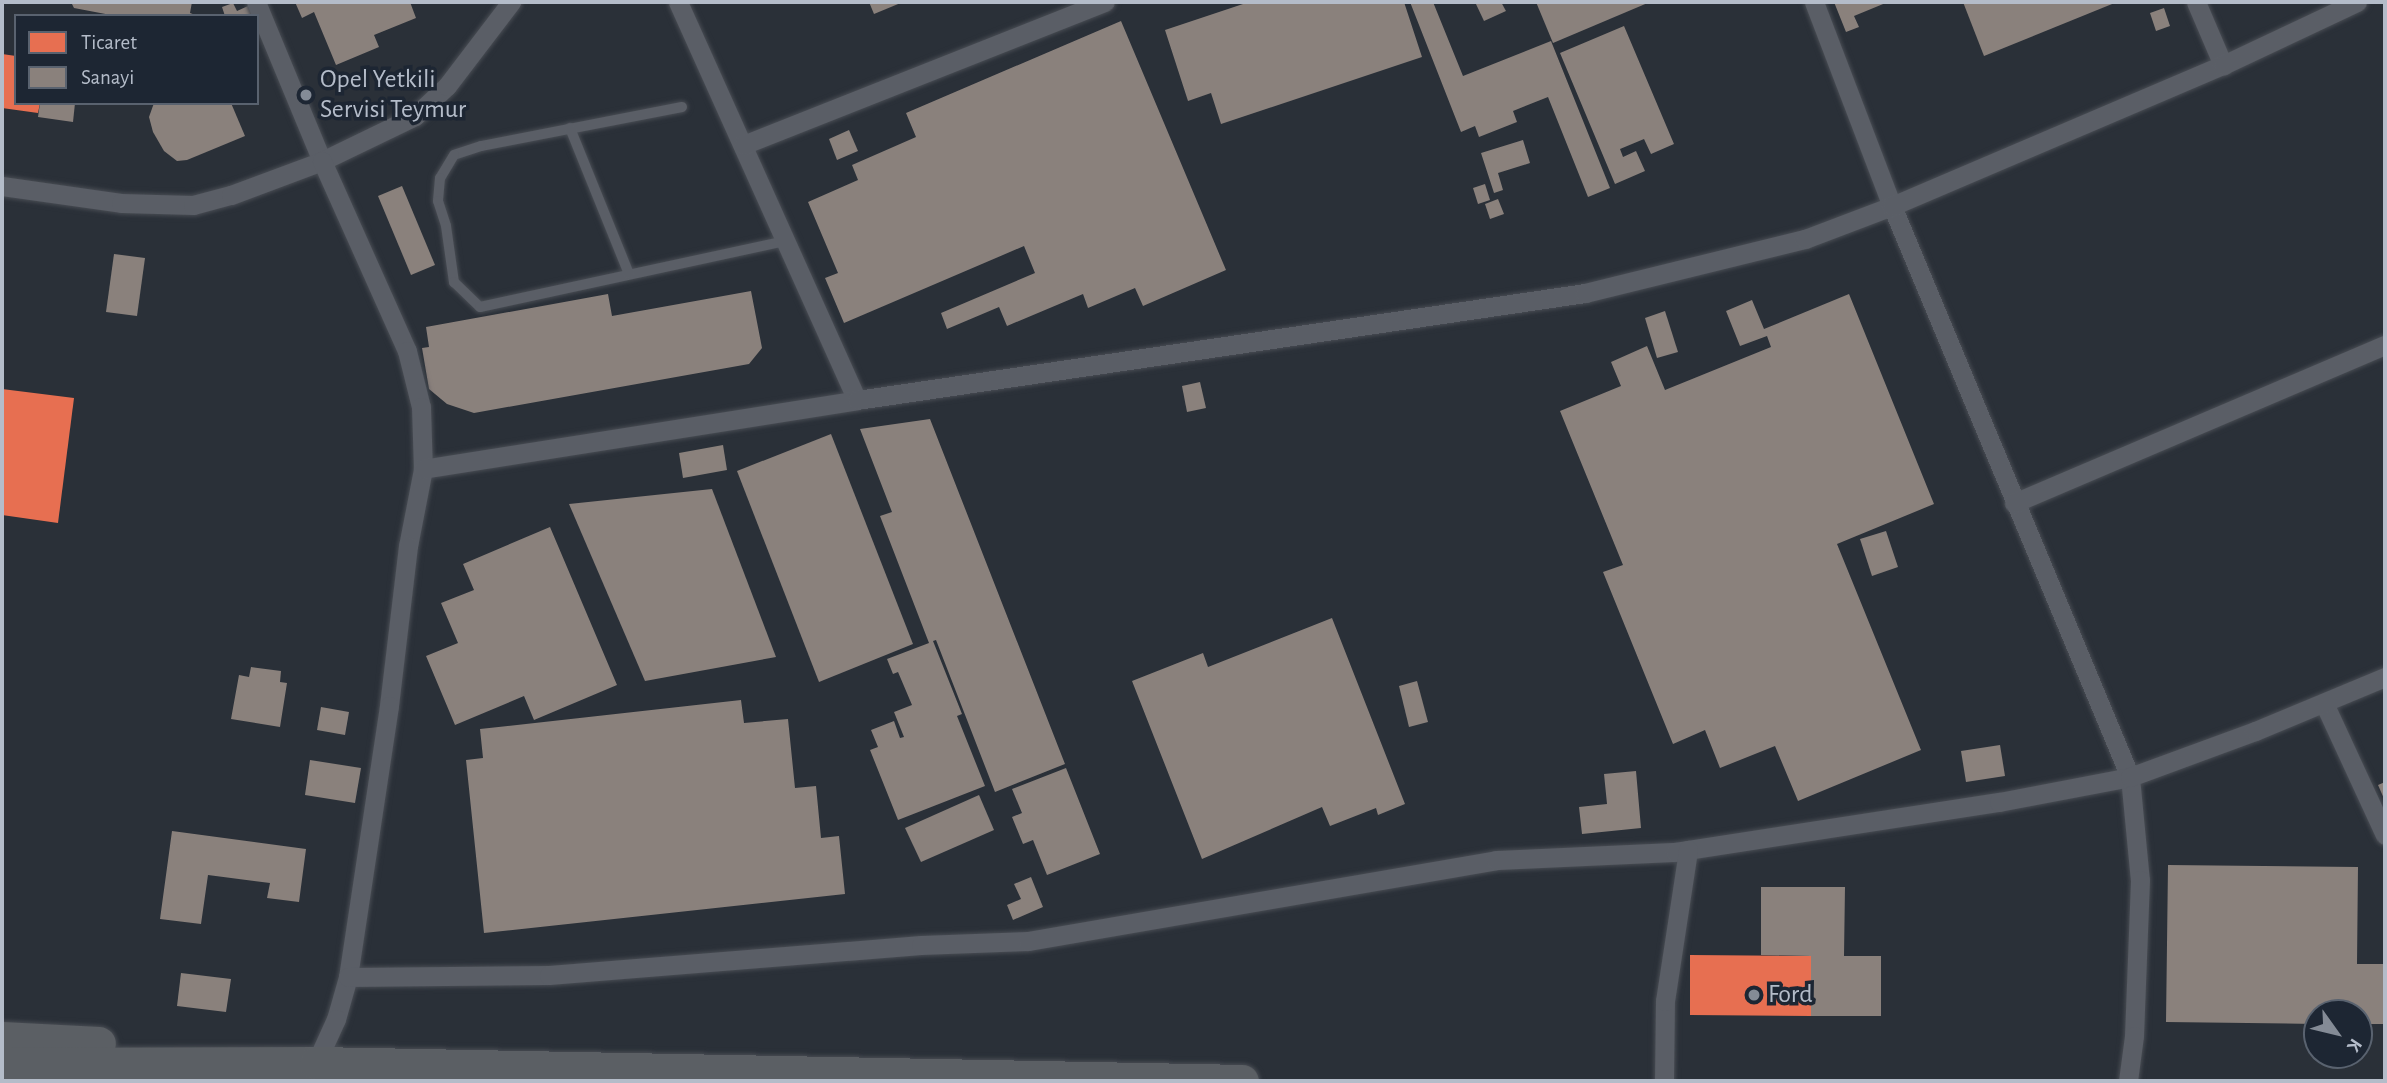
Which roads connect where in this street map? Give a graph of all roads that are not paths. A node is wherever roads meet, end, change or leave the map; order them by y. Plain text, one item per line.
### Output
1 (256, 2) edge
2 (510, 2) edge
3 (678, 2) edge
4 (1105, 2) edge
5 (1814, 2) edge
6 (2196, 2) edge
7 (2357, 2) edge
8 (2223, 65) junction
9 (682, 107) dead end
10 (570, 128) junction
11 (743, 145) junction
12 (321, 161) junction
13 (2, 186) edge
14 (1892, 206) junction
15 (786, 241) junction
16 (629, 274) junction
17 (2385, 345) edge
18 (857, 400) junction
19 (423, 469) junction
20 (2014, 503) junction
21 (2385, 677) edge
22 (2325, 702) junction
23 (2130, 777) junction
24 (2385, 835) edge
25 (1688, 850) junction
26 (348, 977) junction
27 (2, 1038) edge
28 (316, 1063) junction
29 (2, 1064) edge
30 (257, 1064) junction
31 (1242, 1081) edge
32 (1664, 1081) edge
33 (2128, 1081) edge

1 - 12 street
2 - 12 street
3 - 11 street
4 - 11 street
5 - 14 street
6 - 8 street
7 - 8 street
8 - 14 street
9 - 10 lane
10 - 16 lane
10 - 16 lane
11 - 15 street
12 - 13 street
12 - 19 street
14 - 18 street
14 - 20 street
15 - 16 lane
15 - 18 street
17 - 20 street
18 - 19 street
19 - 26 street
20 - 23 street
21 - 22 street
22 - 23 street
22 - 24 street
23 - 25 street
23 - 33 street
25 - 26 street
25 - 32 street
26 - 28 street
27 - 30 highway
28 - 30 highway
28 - 31 highway
29 - 30 highway

